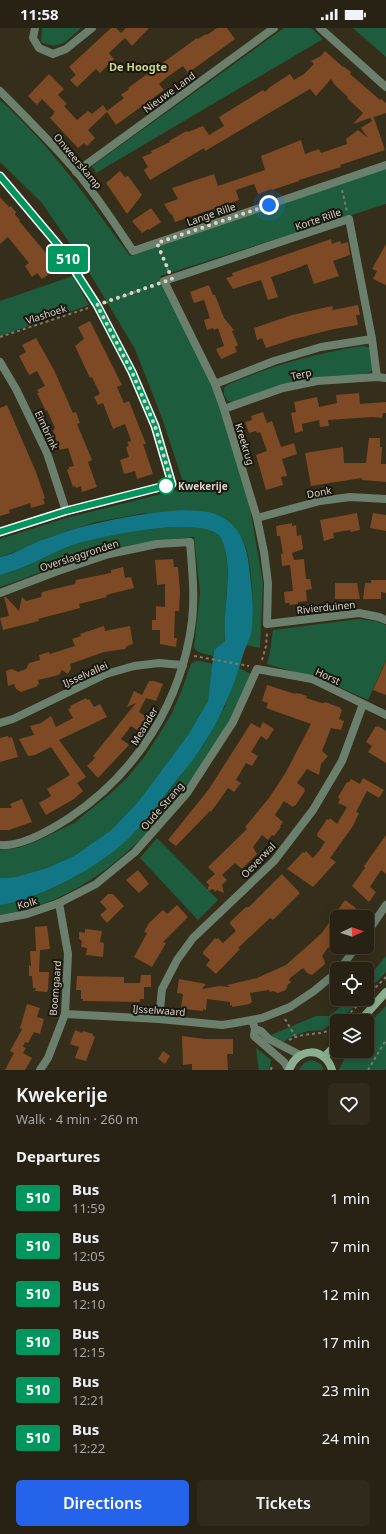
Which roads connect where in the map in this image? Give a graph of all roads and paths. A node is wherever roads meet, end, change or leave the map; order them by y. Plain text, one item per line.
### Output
1 (35, 28) edge
2 (92, 28) edge
3 (274, 28) edge
4 (320, 28) edge
5 (386, 87) edge
6 (0, 91) edge
7 (386, 165) edge
8 (76, 172) junction
9 (0, 176) edge
10 (340, 181) junction
11 (349, 219) junction
12 (157, 243) junction
13 (133, 251) joint
14 (168, 280) junction
15 (97, 305) junction
16 (0, 337) edge
17 (372, 340) junction
18 (0, 362) edge
19 (377, 377) junction
20 (386, 378) edge
21 (215, 384) junction
22 (224, 409) junction
23 (386, 499) edge
24 (66, 511) junction
25 (257, 518) junction
26 (0, 532) edge
27 (190, 542) joint
28 (0, 593) edge
29 (386, 620) edge
30 (267, 624) junction
31 (203, 658) dead end
32 (183, 665) junction
33 (243, 665) dead end
34 (257, 669) junction
35 (363, 704) junction
36 (386, 715) edge
37 (0, 723) edge
38 (0, 846) edge
39 (59, 903) junction
40 (386, 905) edge
41 (0, 919) edge
42 (374, 923) edge
43 (386, 976) edge
44 (330, 978) edge
45 (374, 989) edge
46 (386, 992) edge
47 (357, 1006) edge
48 (280, 1011) junction
49 (65, 1014) junction
50 (349, 1014) edge
51 (366, 1014) edge
52 (159, 1019) junction
53 (252, 1020) junction
54 (255, 1029) junction
55 (330, 1029) edge
56 (386, 1040) edge
57 (330, 1051) edge
58 (300, 1055) junction
59 (324, 1057) junction
60 (40, 1070) edge
61 (289, 1070) edge
62 (332, 1070) edge
63 (368, 1070) edge

1 - 2 street
3 - 8 street, Nieuwe Land
4 - 5 street
6 - 8 street, Onweerskamp
7 - 10 street, Lange Rille
8 - 13 street, Onweerskamp
9 - 15 street
10 - 11 path
10 - 12 street, Lange Rille
11 - 14 street, Korte Rille
11 - 17 street, Korte Rille
12 - 13 street, Lange Rille
12 - 14 path
14 - 15 path, Vlashoek
14 - 21 street, Kreekrug
15 - 16 path, Vlashoek
15 - 24 street
17 - 19 street, Korte Rille
17 - 21 street, Terp
18 - 24 street, Eimbrink
19 - 20 street, Terp
19 - 22 street, Terp
21 - 22 street, Kreekrug
22 - 25 street, Kreekrug
23 - 25 street, Donk
24 - 26 street
25 - 30 street, Kreekrug
27 - 28 street, Overslaggronden
27 - 32 street, Meander
29 - 30 street, Rivierduinen
30 - 34 path
31 - 33 path
32 - 37 street, IJsselvallei
32 - 38 street, Meander
34 - 35 street, Horst
34 - 39 street, Oude Strang
35 - 36 street, Horst
35 - 52 street, Oeverwal
39 - 41 street, Kolk
39 - 49 street, Boomgaard
40 - 42 street
43 - 45 path
44 - 48 street, IJsselwaard
46 - 51 main road
47 - 50 path
48 - 53 street, IJsselwaard
48 - 55 path
49 - 52 street, IJsselwaard
49 - 60 street, Boomgaard
52 - 53 street, IJsselwaard
53 - 54 street
54 - 58 street
54 - 61 street
56 - 63 path
57 - 59 main road
58 - 59 main road
58 - 61 main road
59 - 62 main road

